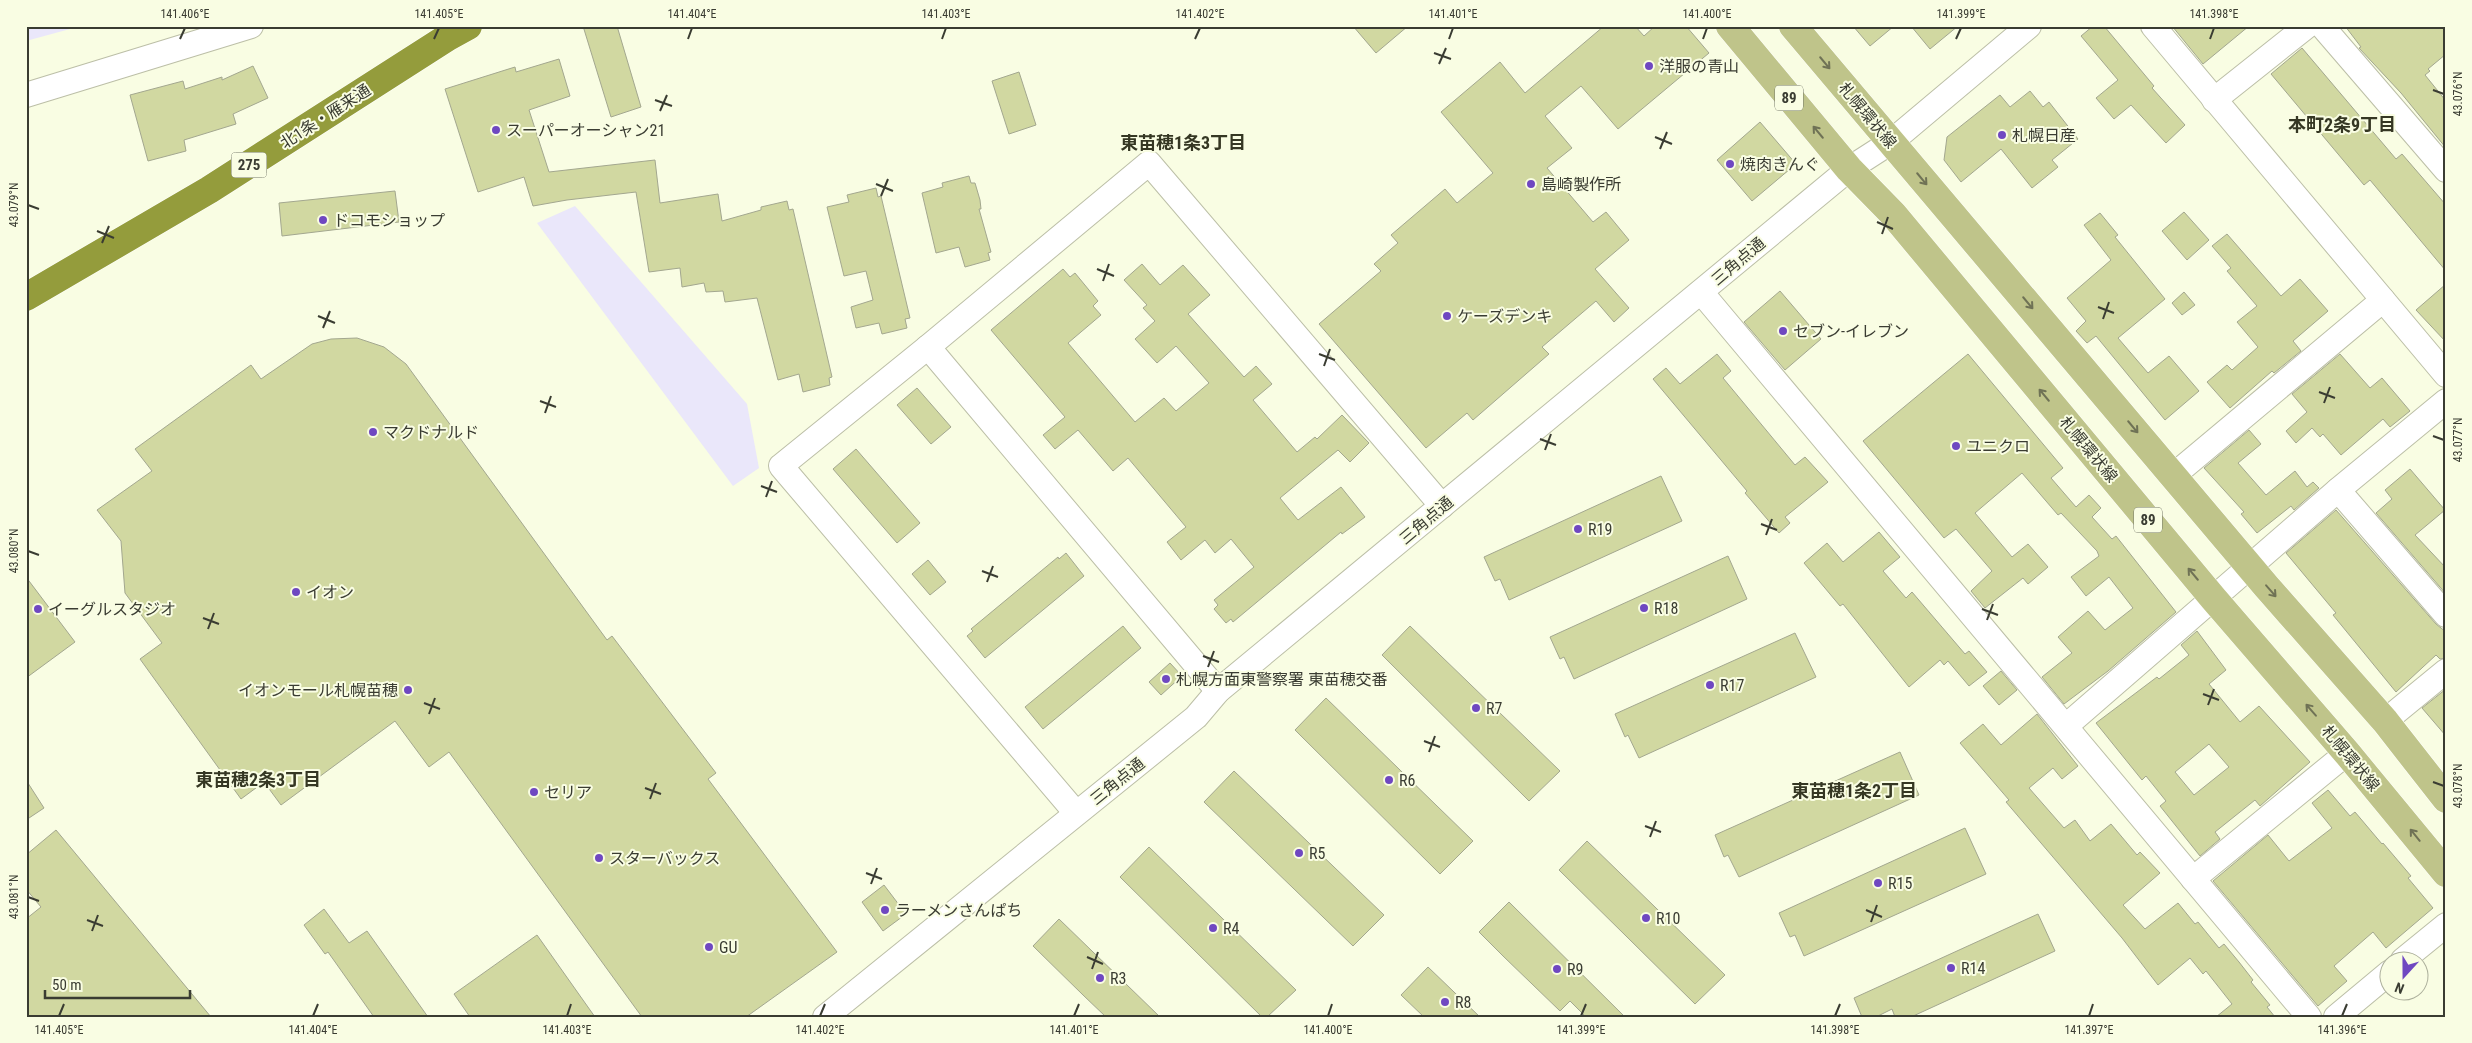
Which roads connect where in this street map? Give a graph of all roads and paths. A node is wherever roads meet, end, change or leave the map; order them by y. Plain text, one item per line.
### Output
1 (251, 26) edge
2 (468, 26) edge
3 (1722, 26) edge
4 (1730, 26) edge
5 (1793, 26) edge
6 (2029, 26) edge
7 (2154, 26) edge
8 (2308, 26) edge
9 (2322, 26) edge
10 (1749, 51) junction
11 (26, 95) edge
12 (2214, 100) junction
13 (1891, 142) junction
14 (1849, 169) junction
15 (2446, 170) edge
16 (1701, 292) junction
17 (26, 297) edge
18 (2383, 300) junction
19 (928, 348) junction
20 (2446, 375) edge
21 (2446, 401) edge
22 (2174, 475) junction
23 (2338, 490) junction
24 (1442, 506) junction
25 (2251, 566) junction
26 (2213, 598) junction
27 (2446, 615) edge
28 (2446, 671) edge
29 (1218, 691) junction
30 (2385, 720) junction
31 (2066, 726) junction
32 (2347, 753) junction
33 (2446, 799) edge
34 (1076, 813) junction
35 (2446, 873) edge
36 (2193, 878) junction
37 (2446, 925) edge
38 (2415, 950) edge
39 (2380, 980) edge
40 (825, 1017) edge
41 (2309, 1017) edge
42 (2336, 1017) edge

1 - 11 street
2 - 17 highway, 北1条・雁来通 / 275
3 - 10 street
4 - 10 main road, 札幌環状線 / 89
5 -> 13 main road, 札幌環状線
6 - 13 street, 三角点通
7 - 12 street
8 - 12 street
9 - 15 street
14 -> 10 main road, 札幌環状線 / 89
12 - 18 street
13 - 14 street, 三角点通
13 -> 22 main road, 札幌環状線
14 - 16 street, 三角点通
26 -> 14 main road, 札幌環状線 / 89
16 - 24 street, 三角点通
16 - 31 street
18 - 20 street
18 - 22 street
19 - 24 street
19 - 29 street
19 - 34 street
21 - 23 street
22 - 25 main road, 札幌環状線
23 - 25 street
23 - 27 street
24 - 29 street, 三角点通
25 - 26 street
25 -> 30 main road, 札幌環状線
26 - 31 street
32 -> 26 main road, 札幌環状線 / 89
28 - 30 street
29 - 34 street, 三角点通
30 - 33 main road, 札幌環状線
31 - 36 street
35 -> 32 main road, 札幌環状線 / 89
32 - 36 street
34 - 40 street, 三角点通
36 - 41 street
37 - 38 street
39 - 42 street

